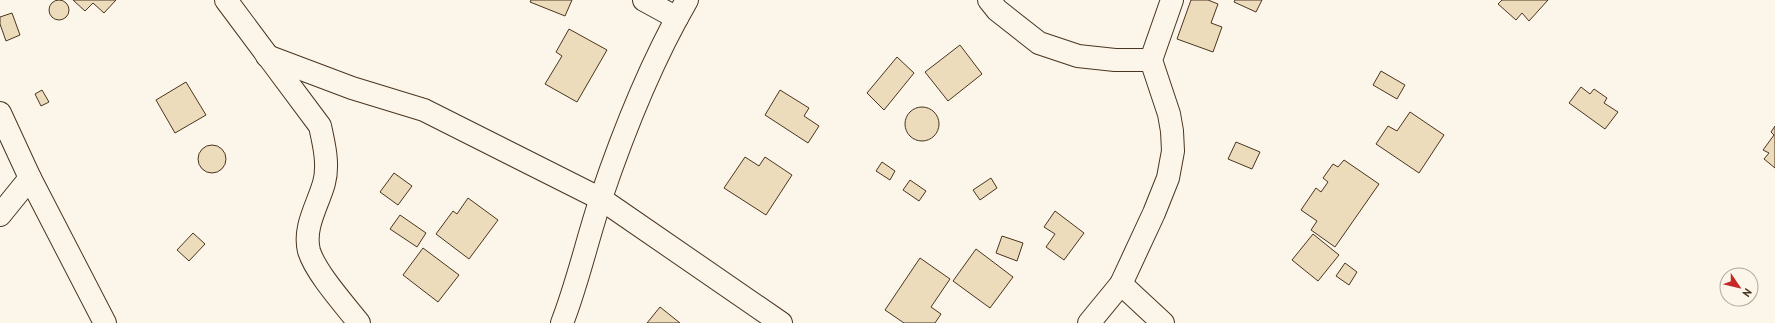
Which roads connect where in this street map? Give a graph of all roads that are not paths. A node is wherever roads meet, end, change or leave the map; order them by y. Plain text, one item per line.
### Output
1 (226, 0) edge
2 (644, 0) edge
3 (989, 0) edge
4 (1172, 0) edge
5 (682, 9) edge
6 (267, 56) junction
7 (1151, 60) junction
8 (0, 113) edge
9 (30, 178) junction
10 (601, 199) junction
11 (0, 215) edge
12 (1121, 284) junction
13 (105, 323) edge
14 (359, 323) edge
15 (562, 323) edge
16 (781, 323) edge
17 (1089, 323) edge
18 (1163, 323) edge

1 - 6 street
2 - 5 street
3 - 7 street
4 - 7 street
5 - 10 street
6 - 10 street
6 - 14 street
7 - 12 street
8 - 9 street
9 - 11 street
9 - 13 street
10 - 15 street
10 - 16 street
12 - 17 street
12 - 18 street

